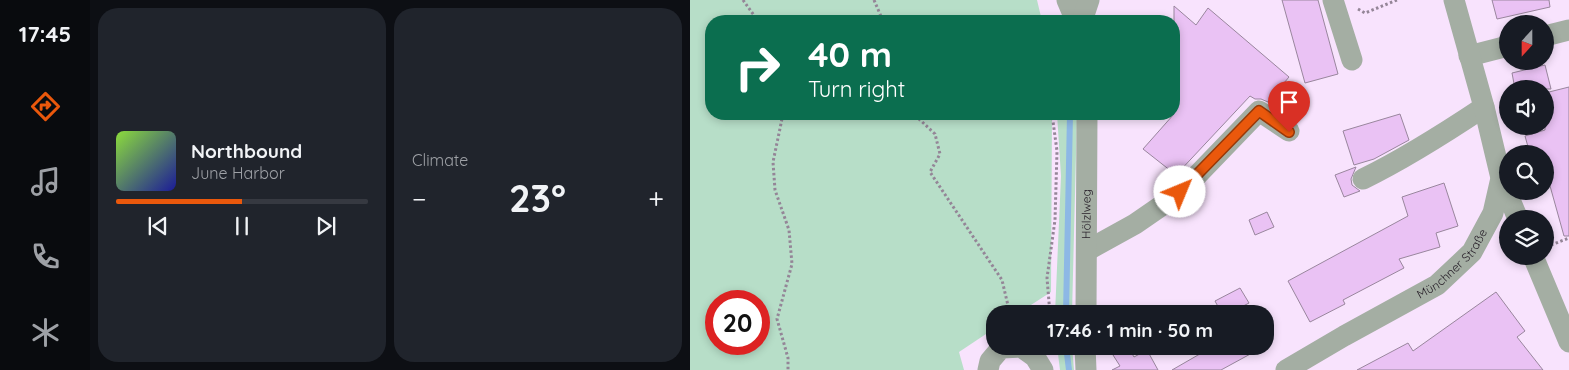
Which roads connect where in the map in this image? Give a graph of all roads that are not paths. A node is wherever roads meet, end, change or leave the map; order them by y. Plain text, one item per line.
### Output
1 (1067, 0) edge
2 (1089, 0) edge
3 (1334, 0) edge
4 (1454, 0) edge
5 (1073, 15) edge
6 (1084, 15) edge
7 (1569, 30) edge
8 (1554, 34) edge
9 (1499, 48) edge
10 (1470, 56) junction
11 (1352, 60) dead end
12 (1484, 107) junction
13 (1087, 120) edge
14 (1289, 132) dead end
15 (1499, 170) edge
16 (1363, 179) dead end
17 (1499, 187) edge
18 (1088, 250) junction
19 (1537, 265) edge
20 (1086, 305) edge
21 (1569, 342) edge
22 (1085, 355) edge
23 (988, 370) edge
24 (1043, 370) edge
25 (1086, 370) edge
26 (1286, 370) edge

1 - 5 street
2 - 6 street
3 - 11 street
4 - 10 street, Münchner Straße
7 - 8 street
9 - 10 street
10 - 12 street, Münchner Straße
12 - 15 street, Münchner Straße
12 - 16 street
13 - 18 street, Hölzlweg
14 - 18 street
17 - 26 street, Münchner Straße
18 - 20 street, Hölzlweg
19 - 21 street
22 - 25 street
23 - 24 street

